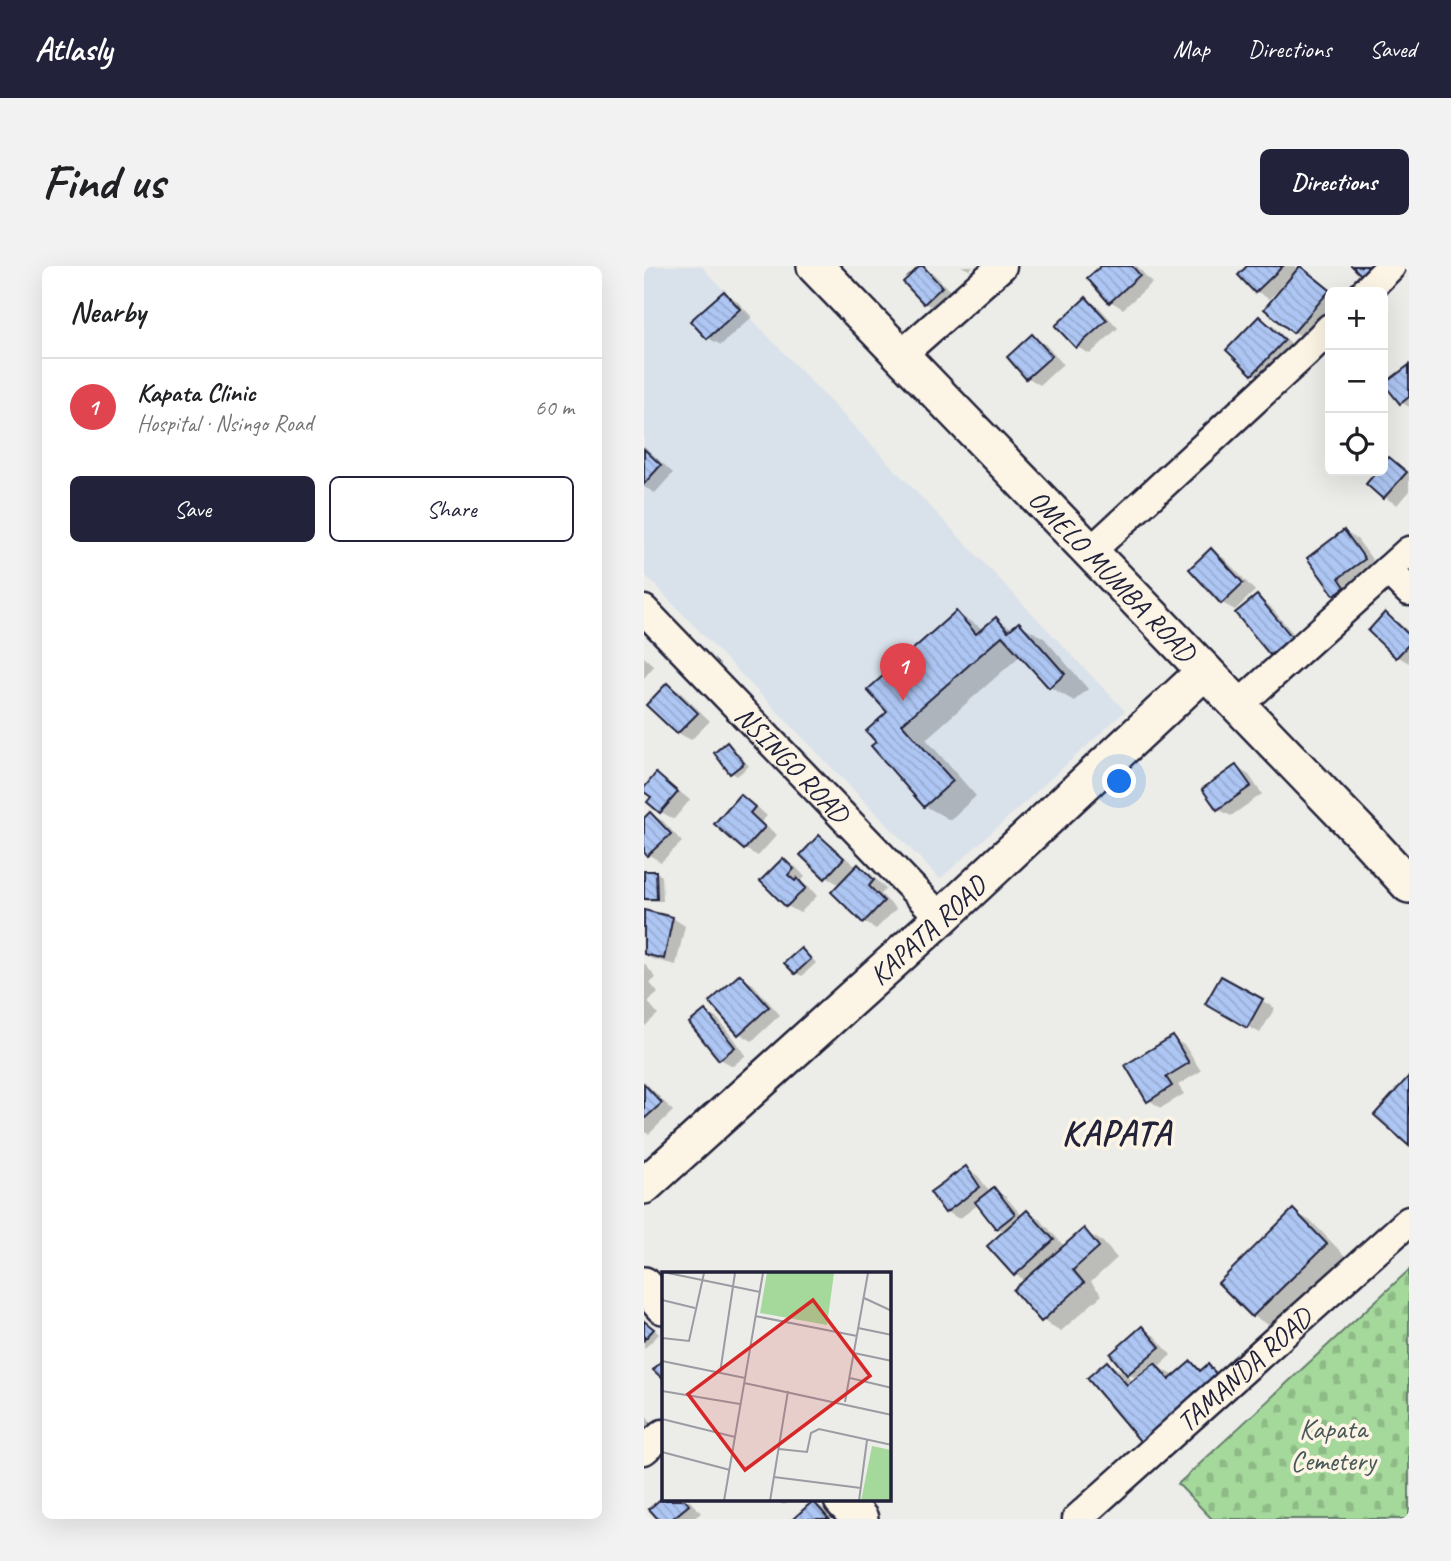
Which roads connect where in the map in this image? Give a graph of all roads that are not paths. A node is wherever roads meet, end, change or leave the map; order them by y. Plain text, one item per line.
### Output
1 (816, 266) edge
2 (1002, 266) edge
3 (1391, 266) edge
4 (1370, 287) edge
5 (1325, 333) edge
6 (901, 355) junction
7 (1091, 551) junction
8 (1409, 551) edge
9 (1388, 570) junction
10 (1409, 592) edge
11 (644, 610) edge
12 (1205, 671) junction
13 (1239, 705) junction
14 (1409, 885) edge
15 (941, 918) junction
16 (644, 1186) edge
17 (1409, 1221) edge
18 (644, 1285) edge
19 (662, 1305) edge
20 (662, 1435) edge
21 (644, 1450) edge
22 (844, 1502) edge
23 (860, 1519) edge
24 (1077, 1519) edge

1 - 6 street, OMELO MUMBA ROAD
2 - 6 street
3 - 4 street
5 - 7 street
6 - 7 street, OMELO MUMBA ROAD
7 - 12 street, OMELO MUMBA ROAD
8 - 9 street
9 - 10 street
9 - 13 street
11 - 15 street, NSINGO ROAD
12 - 13 street, OMELO MUMBA ROAD
12 - 15 street, KAPATA ROAD
13 - 14 street, OMELO MUMBA ROAD
15 - 16 street, KAPATA ROAD
17 - 24 street, TAMANDA ROAD
18 - 19 street
20 - 21 street
22 - 23 street

